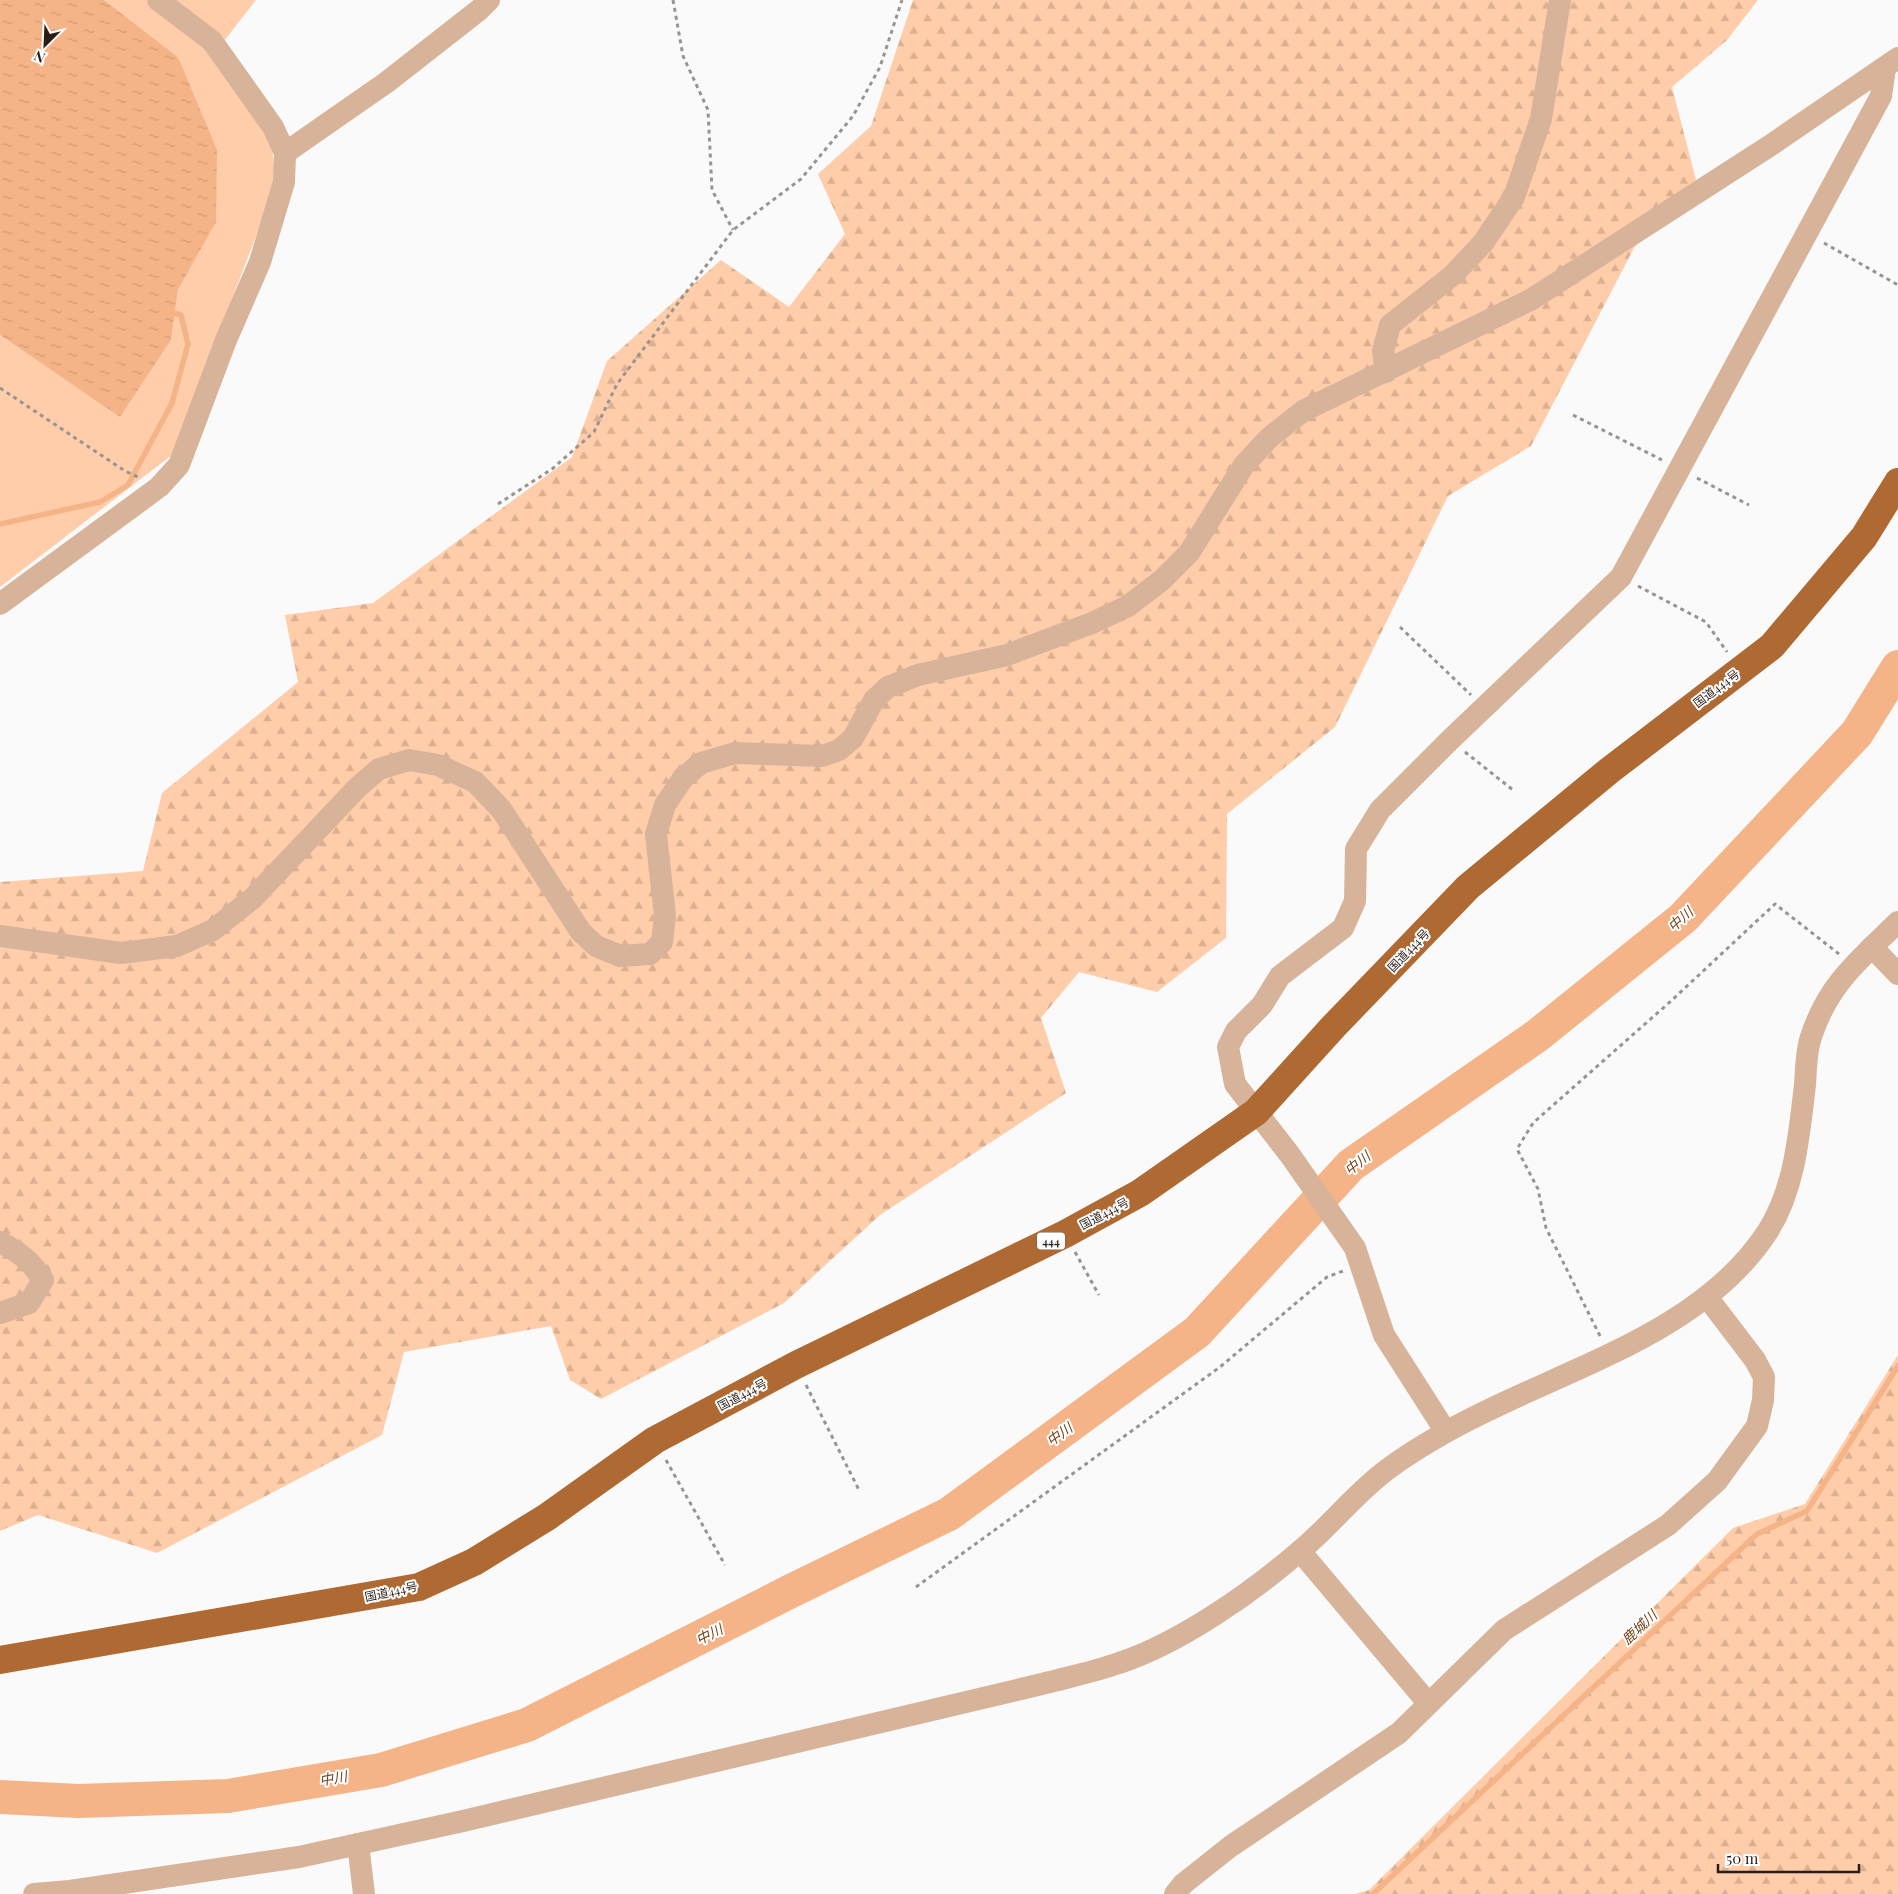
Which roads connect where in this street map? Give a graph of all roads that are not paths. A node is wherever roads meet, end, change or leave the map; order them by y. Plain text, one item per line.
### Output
1 (158, 0) edge
2 (489, 0) edge
3 (1560, 0) edge
4 (1891, 63) edge
5 (285, 153) junction
6 (1386, 372) junction
7 (1898, 482) edge
8 (0, 604) edge
9 (1898, 922) edge
10 (0, 936) edge
11 (1872, 947) junction
12 (1898, 974) edge
13 (1256, 1112) junction
14 (0, 1242) edge
15 (1707, 1297) junction
16 (0, 1313) edge
17 (1446, 1432) junction
18 (1300, 1551) junction
19 (0, 1660) edge
20 (1428, 1703) junction
21 (358, 1844) junction
22 (34, 1894) edge
23 (364, 1894) edge
24 (1175, 1894) edge

1 - 5 street
2 - 5 street
3 - 6 street
4 - 6 street
4 - 13 street
5 - 8 street
6 - 10 street
7 - 13 highway, 国道444号 / 444
9 - 11 street
11 - 12 street
11 - 15 street
13 - 17 street
13 - 19 highway, 国道444号 / 444
14 - 16 street
15 - 17 street
15 - 20 street
17 - 18 street
18 - 20 street
18 - 21 street
20 - 24 street
21 - 22 street
21 - 23 street

